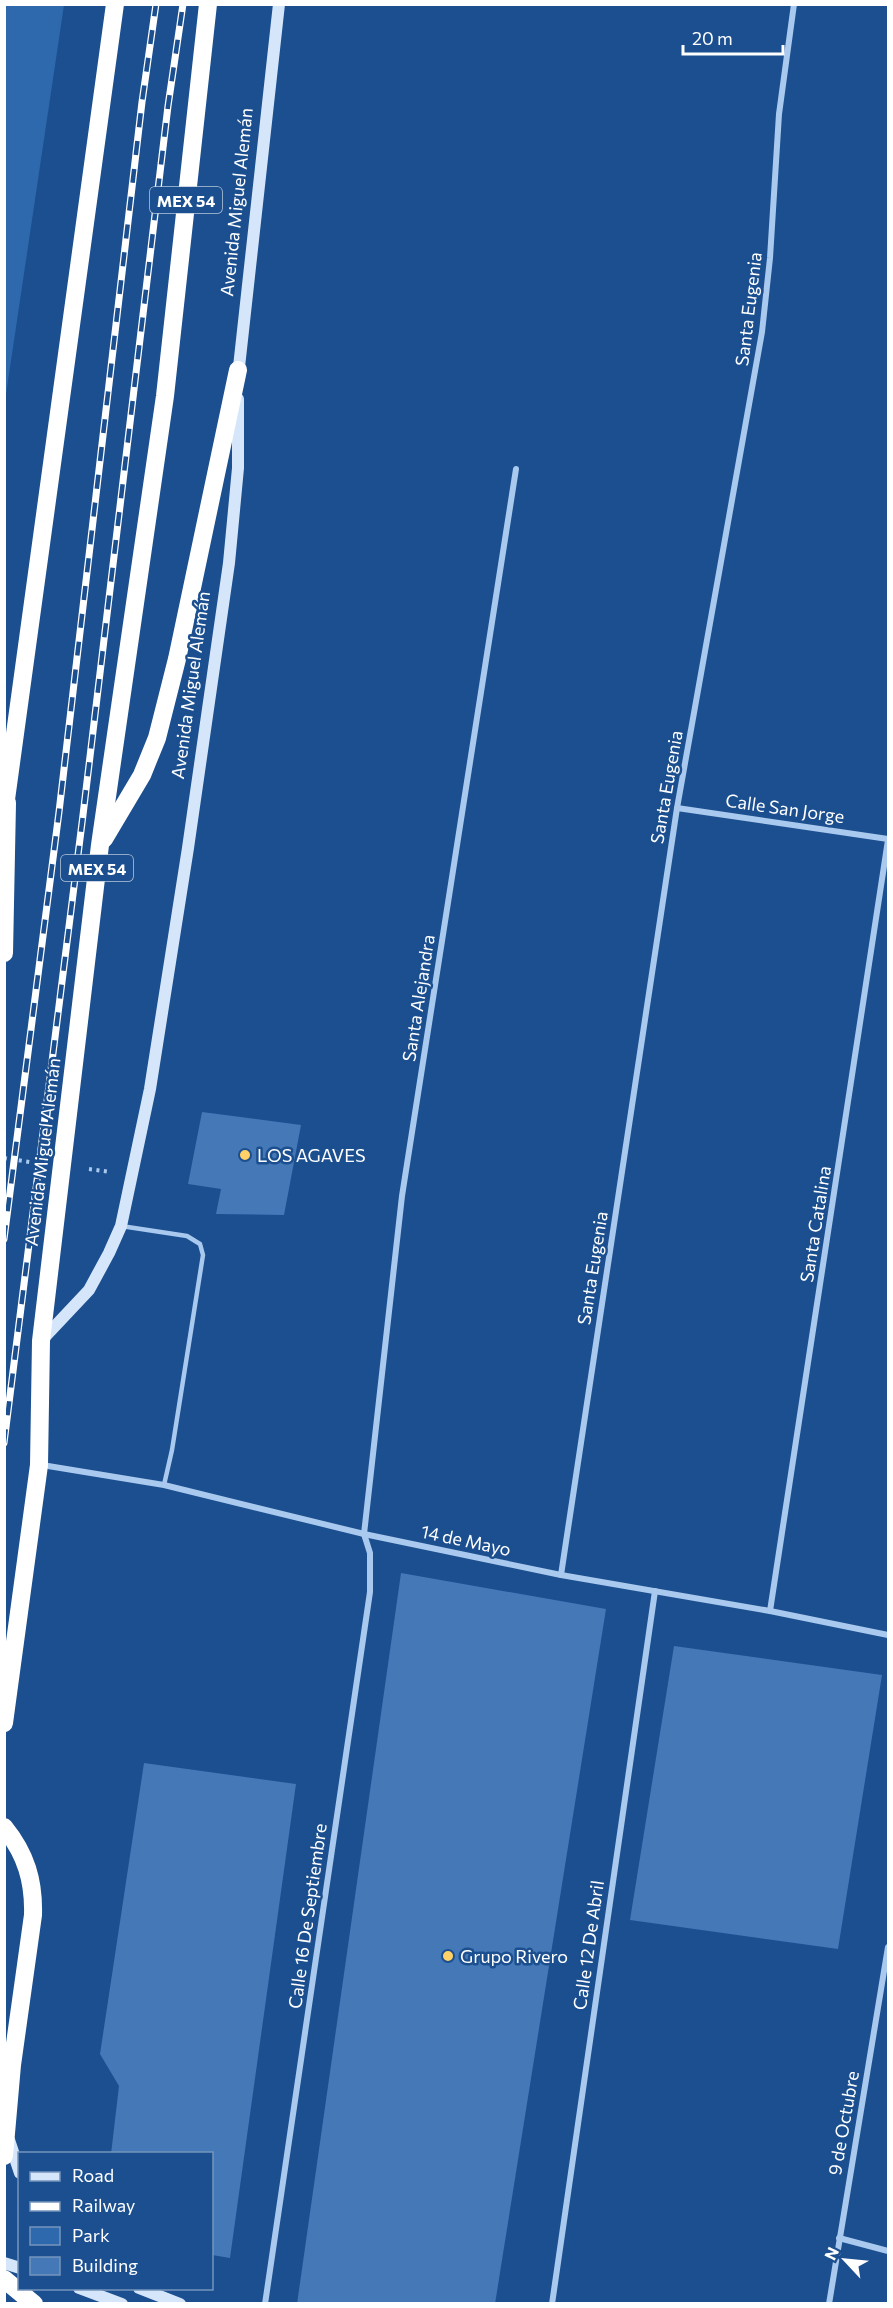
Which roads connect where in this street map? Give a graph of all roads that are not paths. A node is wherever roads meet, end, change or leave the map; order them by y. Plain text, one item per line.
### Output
1 (115, 4) edge
2 (208, 4) edge
3 (279, 4) edge
4 (794, 4) edge
5 (238, 370) junction
6 (516, 469) dead end
7 (8, 792) junction
8 (676, 808) junction
9 (4, 814) edge
10 (888, 839) edge
11 (100, 845) junction
12 (4, 953) edge
13 (121, 1226) junction
14 (41, 1341) junction
15 (39, 1465) junction
16 (164, 1485) junction
17 (364, 1534) junction
18 (561, 1575) junction
19 (655, 1591) junction
20 (770, 1611) junction
21 (888, 1635) edge
22 (4, 1723) edge
23 (4, 1827) edge
24 (888, 1947) edge
25 (8, 2135) junction
26 (4, 2156) edge
27 (18, 2167) edge
28 (839, 2238) junction
29 (888, 2251) edge
30 (4, 2279) edge
31 (82, 2290) edge
32 (143, 2290) edge
33 (34, 2304) edge
34 (122, 2304) edge
35 (180, 2304) edge
36 (265, 2304) edge
37 (552, 2304) edge
38 (829, 2304) edge

1 - 7 highway
2 - 11 highway, Avenida Miguel Alemán / MEX 54
3 - 5 street, Avenida Miguel Alemán
4 - 8 street, Santa Eugenia
5 - 11 highway
5 - 13 street, Avenida Miguel Alemán
6 - 17 street, Santa Alejandra
7 - 9 highway
7 - 12 highway
8 - 10 street, Calle San Jorge
8 - 18 street, Santa Eugenia
10 - 20 street, Santa Catalina
11 - 14 highway, Avenida Miguel Alemán / MEX 54
13 - 14 street, Avenida Miguel Alemán
13 - 16 lane
14 - 15 highway, Avenida Miguel Alemán / MEX 54
15 - 16 street, 14 de Mayo
15 - 22 highway, Avenida Miguel Alemán / MEX 54
16 - 17 street, 14 de Mayo
17 - 18 street, 14 de Mayo
17 - 36 street, Calle 16 De Septiembre
18 - 19 street, 14 de Mayo
19 - 20 street, 14 de Mayo
19 - 37 street, Calle 12 De Abril
20 - 21 street, 14 de Mayo
23 - 25 highway
24 - 28 street, 9 de Octubre
25 - 26 highway
25 - 27 street
28 - 29 street
28 - 38 street, 9 de Octubre
30 - 33 highway
31 - 34 street
32 - 35 street

